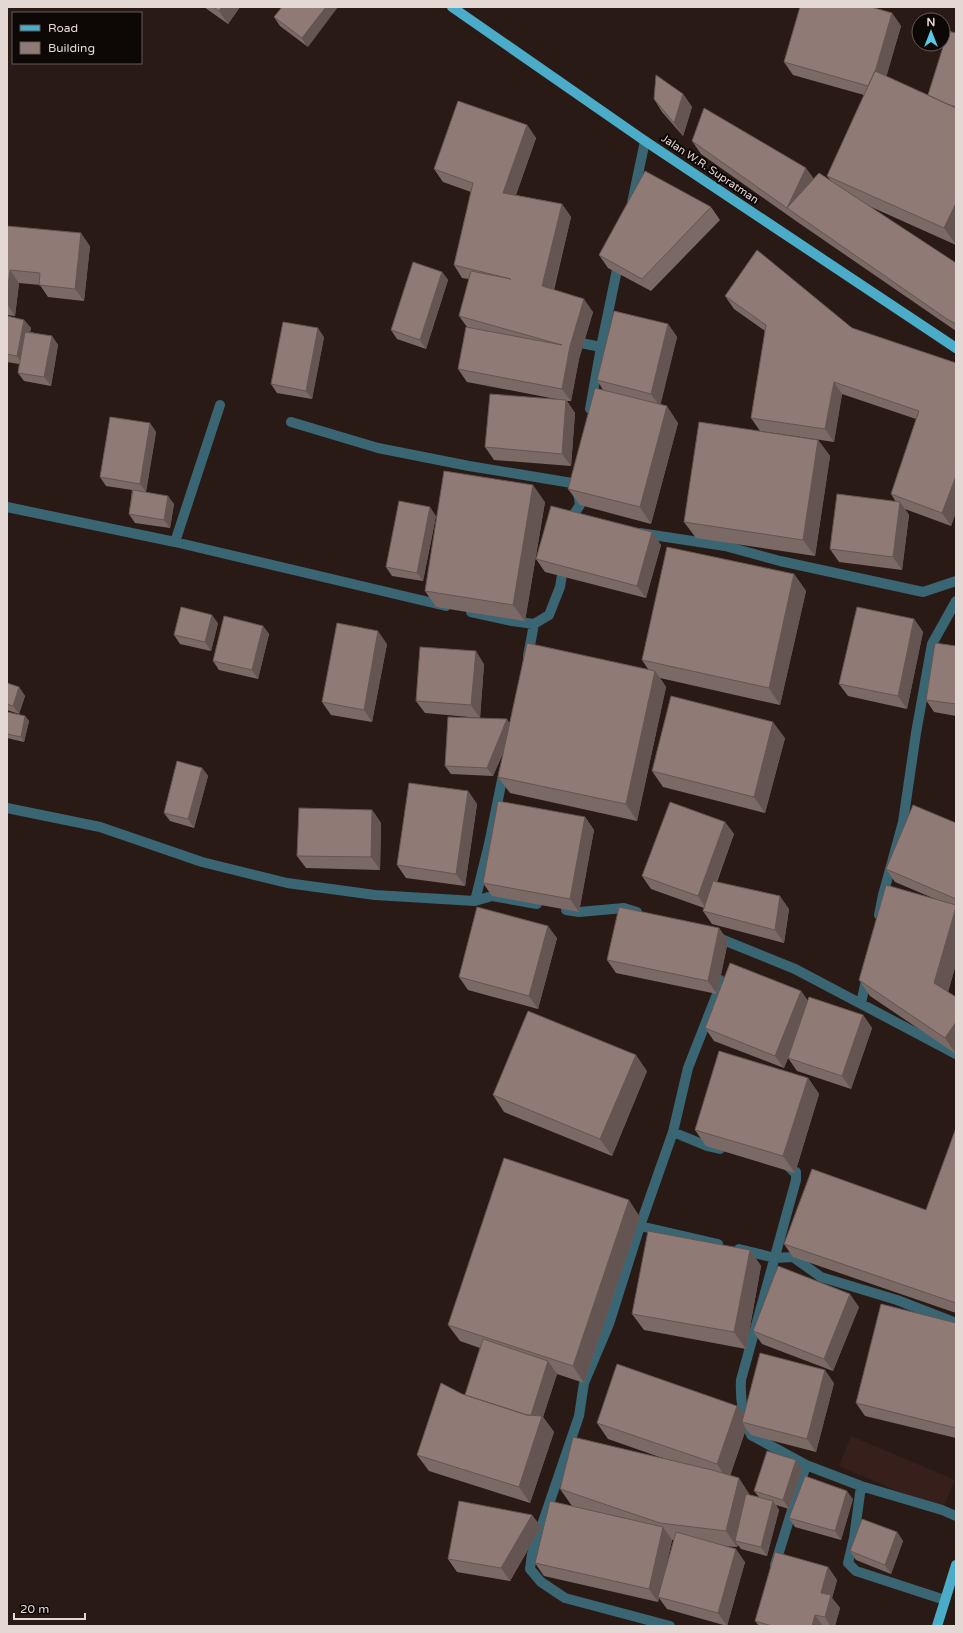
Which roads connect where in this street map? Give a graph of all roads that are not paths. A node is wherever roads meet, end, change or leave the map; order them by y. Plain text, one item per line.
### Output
1 (452, 7) edge
2 (645, 141) junction
3 (630, 209) edge
4 (622, 247) edge
5 (563, 340) edge
6 (601, 347) junction
7 (956, 348) edge
8 (220, 405) dead end
9 (291, 422) dead end
10 (588, 423) edge
11 (7, 506) edge
12 (572, 517) junction
13 (586, 520) edge
14 (628, 531) edge
15 (570, 532) edge
16 (175, 542) junction
17 (566, 556) edge
18 (956, 581) edge
19 (956, 601) edge
20 (534, 624) junction
21 (525, 669) edge
22 (505, 763) edge
23 (7, 808) edge
24 (475, 901) junction
25 (645, 915) edge
26 (876, 926) edge
27 (707, 934) edge
28 (869, 965) edge
29 (721, 971) dead end
30 (861, 1003) junction
31 (956, 1054) edge
32 (673, 1132) junction
33 (728, 1151) edge
34 (779, 1162) edge
35 (640, 1226) junction
36 (775, 1258) junction
37 (956, 1323) edge
38 (806, 1465) junction
39 (861, 1486) junction
40 (956, 1516) edge
41 (956, 1565) edge
42 (771, 1575) edge
43 (945, 1600) junction
44 (664, 1625) edge
45 (937, 1626) edge

1 - 2 main road, Jalan W.R. Supratman
2 - 3 street
2 - 7 main road, Jalan W.R. Supratman
4 - 6 street
5 - 6 street
6 - 10 street
8 - 16 street
9 - 12 street
11 - 16 street
12 - 13 street
12 - 15 street
14 - 18 street
16 - 20 street
17 - 20 street
19 - 26 street
20 - 21 street
22 - 24 street
23 - 24 street
24 - 25 street
27 - 30 street
28 - 30 street
29 - 32 street
30 - 31 street
32 - 33 street
32 - 35 street
34 - 36 street
35 - 36 street
35 - 44 street
36 - 37 street
36 - 38 street
38 - 39 street
38 - 42 street
39 - 40 street
39 - 43 street
41 - 43 main road
43 - 45 main road

